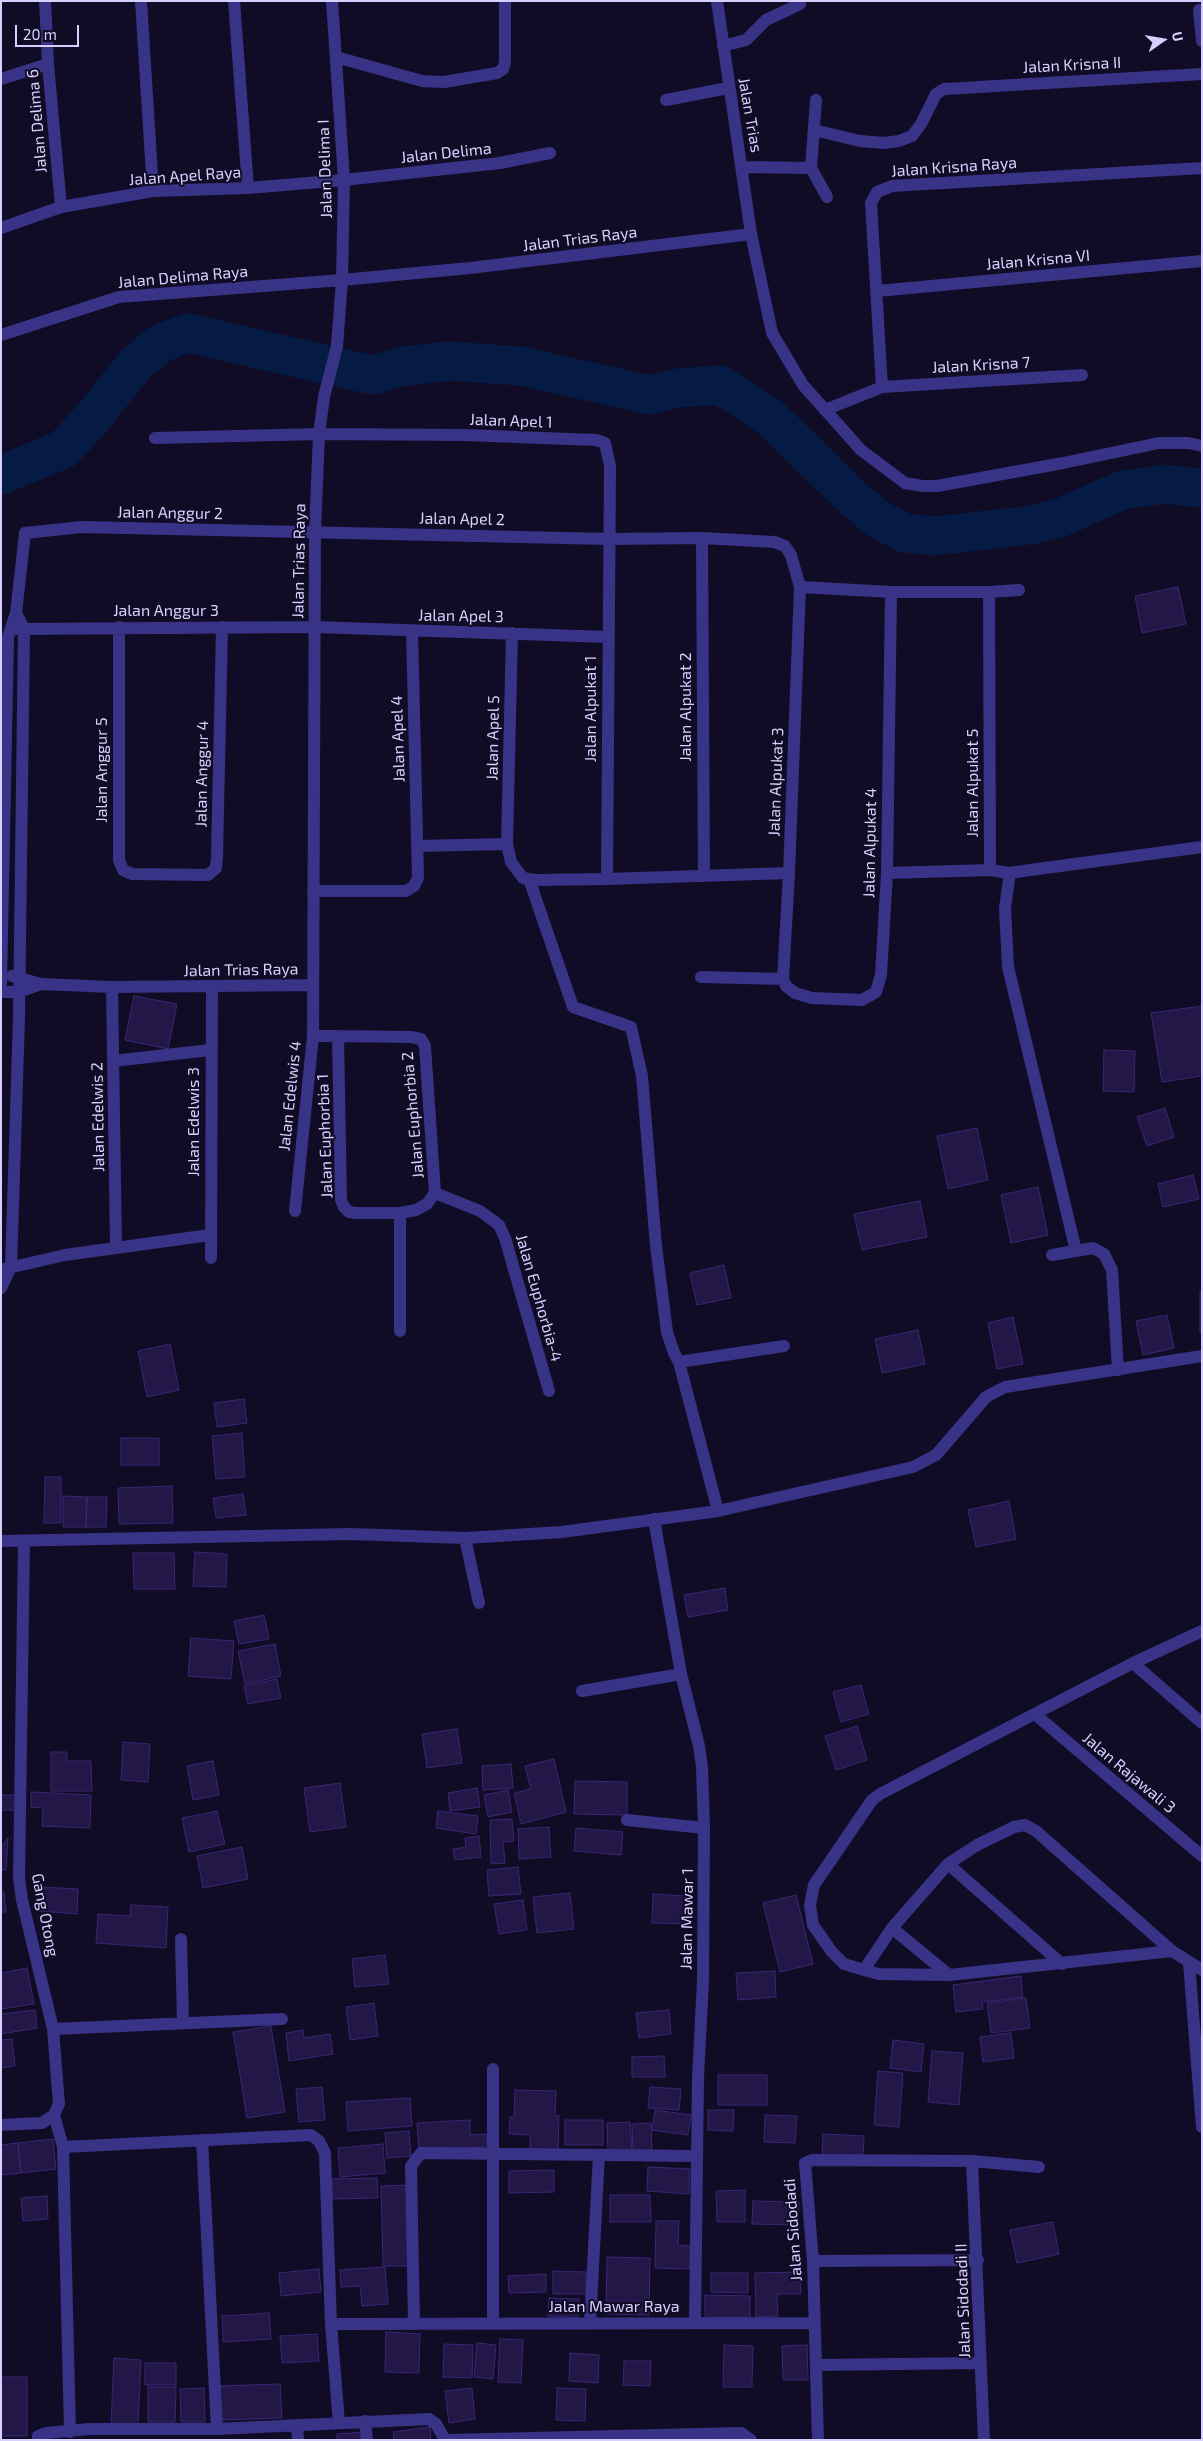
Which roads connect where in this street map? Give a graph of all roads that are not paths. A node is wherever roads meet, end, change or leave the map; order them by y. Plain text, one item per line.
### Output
1 (46, 1) edge
2 (141, 1) edge
3 (234, 1) edge
4 (332, 1) edge
5 (504, 1) edge
6 (717, 1) edge
7 (800, 4) dead end
8 (1199, 10) dead end
9 (1202, 41) edge
10 (723, 46) junction
11 (336, 57) junction
12 (48, 64) junction
13 (1202, 74) edge
14 (1, 79) edge
15 (728, 88) junction
16 (666, 100) dead end
17 (816, 100) dead end
18 (814, 130) junction
19 (550, 153) dead end
20 (743, 166) junction
21 (811, 168) junction
22 (1202, 168) edge
23 (344, 180) junction
24 (248, 188) junction
25 (153, 191) junction
26 (827, 196) dead end
27 (61, 207) junction
28 (1, 228) edge
29 (752, 234) junction
30 (1202, 261) edge
31 (342, 280) junction
32 (878, 292) junction
33 (1, 334) edge
34 (1082, 375) dead end
35 (882, 387) junction
36 (825, 410) junction
37 (319, 434) junction
38 (155, 438) dead end
39 (1202, 446) edge
40 (315, 532) junction
41 (702, 538) junction
42 (608, 539) junction
43 (800, 587) junction
44 (1019, 590) dead end
45 (891, 592) junction
46 (989, 592) junction
47 (119, 627) junction
48 (222, 627) junction
49 (315, 627) junction
50 (13, 629) edge
51 (412, 631) junction
52 (512, 633) junction
53 (608, 637) junction
54 (507, 844) junction
55 (417, 846) junction
56 (1202, 848) edge
57 (990, 870) junction
58 (789, 873) junction
59 (887, 873) junction
60 (1010, 873) junction
61 (165, 875) joint
62 (704, 876) junction
63 (529, 879) junction
64 (607, 879) junction
65 (313, 891) junction
66 (1, 976) edge
67 (701, 977) dead end
68 (783, 979) junction
69 (1, 984) edge
70 (18, 985) junction
71 (313, 985) junction
72 (112, 987) junction
73 (212, 987) junction
74 (1, 992) edge
75 (313, 1036) junction
76 (338, 1036) junction
77 (210, 1050) junction
78 (113, 1061) junction
79 (435, 1193) junction
80 (295, 1211) dead end
81 (400, 1213) junction
82 (210, 1235) junction
83 (116, 1248) junction
84 (1076, 1251) junction
85 (1052, 1255) dead end
86 (211, 1258) dead end
87 (6, 1268) edge
88 (1, 1288) edge
89 (400, 1331) dead end
90 (784, 1346) dead end
91 (1202, 1356) edge
92 (679, 1362) junction
93 (1118, 1370) junction
94 (549, 1391) dead end
95 (718, 1511) junction
96 (654, 1519) junction
97 (465, 1538) junction
98 (1, 1541) edge
99 (24, 1542) junction
100 (479, 1604) dead end
101 (1202, 1630) edge
102 (1133, 1663) junction
103 (681, 1674) junction
104 (582, 1691) dead end
105 (1036, 1715) junction
106 (1202, 1723) edge
107 (627, 1820) dead end
108 (704, 1828) junction
109 (1202, 1856) edge
110 (948, 1864) junction
111 (892, 1928) junction
112 (181, 1939) dead end
113 (1172, 1951) junction
114 (1189, 1963) junction
115 (1062, 1964) junction
116 (864, 1970) junction
117 (1202, 1970) edge
118 (949, 1975) junction
119 (282, 2019) dead end
120 (184, 2024) junction
121 (53, 2029) junction
122 (493, 2069) dead end
123 (54, 2115) junction
124 (1, 2124) edge
125 (1202, 2126) edge
126 (202, 2140) junction
127 (63, 2147) junction
128 (493, 2154) junction
129 (599, 2155) junction
130 (697, 2156) junction
131 (972, 2161) junction
132 (1039, 2167) dead end
133 (978, 2260) junction
134 (813, 2261) junction
135 (492, 2323) junction
136 (590, 2323) junction
137 (695, 2323) junction
138 (814, 2323) junction
139 (330, 2324) junction
140 (414, 2324) junction
141 (982, 2363) junction
142 (816, 2365) junction
143 (366, 2422) junction
144 (339, 2423) junction
145 (296, 2425) junction
146 (217, 2429) junction
147 (70, 2432) junction
148 (90, 2434) edge
149 (38, 2438) edge
150 (298, 2440) edge
151 (367, 2440) edge
152 (445, 2440) edge
153 (449, 2440) edge
154 (751, 2440) edge
155 (818, 2440) edge
156 (984, 2440) edge

1 - 12 street, Jalan Delima 6
2 - 25 street
3 - 24 street
4 - 11 street, Jalan Delima I
5 - 11 street
6 - 10 street, Jalan Trias
7 - 10 street
8 - 9 street
10 - 15 street, Jalan Trias
11 - 23 street, Jalan Delima I
12 - 14 street
12 - 27 street, Jalan Delima 6
13 - 18 street, Jalan Krisna II
15 - 16 street
15 - 20 street, Jalan Trias
17 - 18 street
18 - 21 street
19 - 23 street, Jalan Delima
20 - 21 street
20 - 29 street, Jalan Trias
21 - 26 street
22 - 32 street, Jalan Krisna Raya
23 - 24 street, Jalan Apel Raya
23 - 31 street, Jalan Delima I
24 - 25 street, Jalan Apel Raya
25 - 27 street, Jalan Apel Raya
27 - 28 street, Jalan Apel Raya
29 - 31 street, Jalan Trias Raya
29 - 36 street, Jalan Trias
30 - 32 street, Jalan Krisna VI
31 - 33 street, Jalan Delima Raya
31 - 37 street, Jalan Trias Raya
32 - 35 street, Jalan Krisna Raya
34 - 35 street, Jalan Krisna 7
35 - 36 street
36 - 39 street, Jalan Trias
37 - 38 street
37 - 40 street, Jalan Trias Raya
37 - 42 street, Jalan Apel 1
40 - 42 street, Jalan Apel 2
40 - 49 street, Jalan Trias Raya
40 - 50 street, Jalan Anggur 2
41 - 42 street, Jalan Apel 2
41 - 43 street, Jalan Alpukat 3
41 - 62 street, Jalan Alpukat 2
42 - 53 street, Jalan Alpukat 1
43 - 45 street
43 - 58 street, Jalan Alpukat 3
44 - 46 street
45 - 46 street
45 - 59 street, Jalan Alpukat 4
46 - 57 street, Jalan Alpukat 5
47 - 48 street, Jalan Anggur 3
47 - 50 street, Jalan Anggur 3
47 - 61 street, Jalan Anggur 5
48 - 49 street, Jalan Anggur 3
48 - 61 street, Jalan Anggur 4
49 - 51 street, Jalan Apel 3
49 - 65 street, Jalan Trias Raya
50 - 66 street
50 - 70 street
51 - 52 street, Jalan Apel 3
51 - 55 street, Jalan Apel 4
52 - 53 street, Jalan Apel 3
52 - 54 street, Jalan Apel 5
53 - 64 street, Jalan Alpukat 1
54 - 55 street
54 - 63 street
55 - 65 street, Jalan Apel 4
56 - 60 street
57 - 59 street
57 - 60 street
58 - 62 street
58 - 68 street, Jalan Alpukat 3
59 - 68 street, Jalan Alpukat 4
60 - 84 street
62 - 64 street
63 - 64 street
63 - 92 street
65 - 71 street, Jalan Trias Raya
66 - 69 street
66 - 70 street, Jalan Trias Raya
67 - 68 street
70 - 72 street, Jalan Trias Raya
70 - 74 street, Jalan Trias Raya
70 - 87 street
71 - 73 street, Jalan Trias Raya
71 - 75 street, Jalan Edelwis 4
72 - 73 street, Jalan Trias Raya
72 - 78 street, Jalan Edelwis 2
73 - 77 street, Jalan Edelwis 3
75 - 76 street, Jalan Euphorbia 2
75 - 80 street, Jalan Edelwis 4
76 - 79 street, Jalan Euphorbia 2
76 - 81 street, Jalan Euphorbia 1
77 - 78 street
77 - 82 street, Jalan Edelwis 3
78 - 83 street, Jalan Edelwis 2
79 - 81 street, Jalan Euphorbia 2
79 - 94 street, Jalan Euphorbia-4
81 - 89 street
82 - 83 street
82 - 86 street, Jalan Edelwis 3
83 - 87 street
84 - 85 street
84 - 93 street
87 - 88 street
90 - 92 street
91 - 93 street
92 - 95 street
93 - 95 street
95 - 96 street
96 - 97 street
96 - 103 street, Jalan Mawar 1
97 - 99 street
97 - 100 street
98 - 99 street
99 - 121 street, Gang Otong
101 - 102 street
102 - 105 street
102 - 106 street
103 - 104 street
103 - 108 street, Jalan Mawar 1
105 - 109 street, Jalan Rajawali 3
105 - 116 street
107 - 108 street
108 - 130 street, Jalan Mawar 1
110 - 111 street
110 - 113 street
110 - 115 street
111 - 116 street
111 - 118 street
112 - 120 street
113 - 114 street
113 - 115 street
114 - 117 street
114 - 125 street
115 - 118 street
116 - 118 street
119 - 120 street
120 - 121 street
121 - 123 street, Gang Otong
122 - 128 street
123 - 124 street
123 - 127 street
126 - 127 street
126 - 139 street
126 - 146 street
127 - 147 street
128 - 129 street
128 - 135 street
128 - 140 street
129 - 130 street
129 - 136 street
130 - 137 street, Jalan Mawar 1
131 - 132 street, Jalan Sidodadi
131 - 133 street, Jalan Sidodadi II
131 - 134 street, Jalan Sidodadi
133 - 134 street
133 - 141 street, Jalan Sidodadi II
134 - 138 street, Jalan Sidodadi
135 - 136 street, Jalan Mawar Raya
135 - 140 street, Jalan Mawar Raya
136 - 137 street, Jalan Mawar Raya
137 - 138 street, Jalan Mawar Raya
138 - 142 street, Jalan Sidodadi
139 - 140 street, Jalan Mawar Raya
139 - 144 street
141 - 142 street
141 - 156 street, Jalan Sidodadi II
142 - 155 street, Jalan Sidodadi
143 - 144 street
143 - 151 street
143 - 152 street
144 - 145 street
145 - 146 street
145 - 150 street
146 - 148 street
147 - 148 street
147 - 149 street
153 - 154 street

